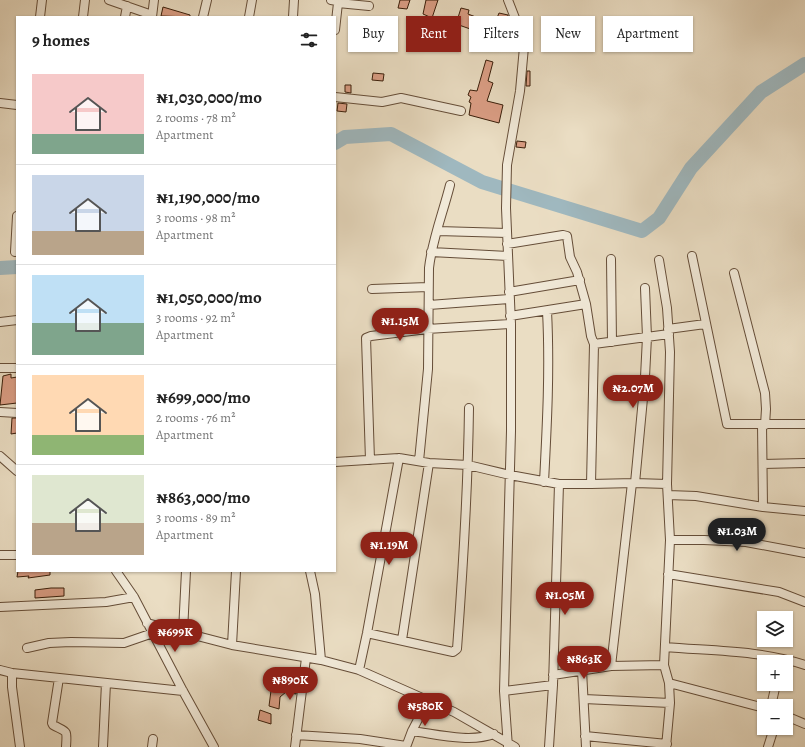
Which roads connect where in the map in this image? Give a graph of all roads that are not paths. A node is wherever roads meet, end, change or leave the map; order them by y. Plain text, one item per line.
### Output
1 (42, 0) edge
2 (85, 0) edge
3 (109, 0) edge
4 (154, 0) edge
5 (207, 0) edge
6 (252, 0) edge
7 (294, 0) edge
8 (508, 0) edge
9 (334, 2) edge
10 (127, 6) junction
11 (369, 6) dead end
12 (40, 16) edge
13 (83, 16) edge
14 (125, 16) edge
15 (152, 16) edge
16 (203, 16) edge
17 (249, 16) edge
18 (293, 16) edge
19 (334, 16) edge
20 (336, 97) edge
21 (0, 103) edge
22 (16, 106) edge
23 (461, 111) dead end
24 (450, 185) dead end
25 (438, 231) junction
26 (507, 233) junction
27 (16, 234) edge
28 (507, 244) junction
29 (15, 252) dead end
30 (431, 252) junction
31 (508, 256) junction
32 (692, 256) dead end
33 (611, 259) dead end
34 (659, 260) dead end
35 (734, 273) dead end
36 (580, 280) junction
37 (428, 287) junction
38 (645, 288) dead end
39 (372, 289) dead end
40 (509, 295) junction
41 (586, 304) junction
42 (429, 305) junction
43 (547, 311) junction
44 (16, 320) edge
45 (510, 320) junction
46 (0, 322) edge
47 (705, 324) junction
48 (427, 329) junction
49 (668, 331) junction
50 (647, 337) junction
51 (612, 342) junction
52 (594, 344) junction
53 (0, 368) edge
54 (16, 368) edge
55 (469, 408) dead end
56 (0, 412) edge
57 (16, 413) edge
58 (805, 424) edge
59 (763, 425) junction
60 (0, 456) edge
61 (399, 458) junction
62 (370, 460) junction
63 (419, 461) junction
64 (336, 462) edge
65 (429, 463) junction
66 (805, 463) edge
67 (763, 464) junction
68 (468, 465) junction
69 (16, 470) edge
70 (510, 475) junction
71 (544, 482) junction
72 (633, 483) junction
73 (559, 484) junction
74 (591, 484) junction
75 (667, 484) junction
76 (668, 495) junction
77 (763, 507) junction
78 (805, 511) edge
79 (670, 540) junction
80 (805, 553) edge
81 (0, 555) edge
82 (16, 555) edge
83 (117, 572) edge
84 (186, 572) edge
85 (236, 572) edge
86 (310, 572) edge
87 (668, 574) junction
88 (134, 597) junction
89 (805, 602) edge
90 (0, 607) edge
91 (148, 623) junction
92 (183, 632) junction
93 (153, 633) junction
94 (367, 633) junction
95 (402, 640) junction
96 (232, 645) junction
97 (665, 647) junction
98 (27, 648) dead end
99 (766, 655) edge
100 (306, 658) junction
101 (321, 660) junction
102 (793, 662) edge
103 (664, 665) junction
104 (805, 665) edge
105 (611, 666) junction
106 (0, 670) edge
107 (359, 670) junction
108 (582, 670) junction
109 (12, 673) junction
110 (553, 675) junction
111 (59, 678) junction
112 (106, 683) junction
113 (670, 683) junction
114 (553, 685) junction
115 (183, 691) junction
116 (504, 691) junction
117 (584, 699) junction
118 (428, 700) junction
119 (670, 702) junction
120 (757, 706) edge
121 (793, 719) edge
122 (805, 724) edge
123 (412, 731) junction
124 (494, 734) junction
125 (296, 735) junction
126 (772, 735) edge
127 (585, 736) junction
128 (667, 745) edge
129 (510, 746) edge
130 (20, 747) edge
131 (66, 747) edge
132 (103, 747) edge
133 (214, 747) edge
134 (295, 747) edge
135 (406, 747) edge
136 (549, 747) edge
137 (586, 747) edge
138 (768, 747) edge

1 - 12 street
2 - 13 street
3 - 10 street
4 - 15 street
5 - 16 street
6 - 17 street
7 - 18 street
8 - 26 street
9 - 11 street
9 - 19 street
10 - 14 street
10 - 15 street
20 - 23 street
21 - 22 street
24 - 25 street
25 - 26 street
25 - 30 street
26 - 28 street
27 - 29 street
28 - 31 street
28 - 36 street
30 - 31 street
30 - 37 street
31 - 40 street
32 - 47 street
33 - 51 street
34 - 49 street
35 - 59 street
36 - 40 street
36 - 41 street
37 - 39 street
37 - 42 street
38 - 50 street
40 - 42 street
40 - 45 street
41 - 43 street
41 - 52 street
42 - 48 street
43 - 45 street
43 - 71 street
44 - 46 street
45 - 48 street
45 - 70 street
47 - 49 street
47 - 59 street
48 - 62 street
48 - 63 street
49 - 50 street
49 - 75 street
50 - 51 street
50 - 72 street
51 - 52 street
52 - 74 street
53 - 54 street
55 - 68 street
56 - 57 street
58 - 59 street
59 - 67 street
60 - 69 street
61 - 62 street
61 - 63 street
61 - 94 street
62 - 64 street
63 - 65 street
65 - 68 street
65 - 95 street
66 - 67 street
67 - 77 street
68 - 70 street
68 - 95 street
70 - 71 street
70 - 116 street
71 - 73 street
72 - 74 street
72 - 75 street
72 - 105 street
73 - 74 street
73 - 110 street
75 - 76 street
76 - 77 street
76 - 79 street
77 - 78 street
79 - 80 street
79 - 87 street
81 - 82 street
83 - 88 street
84 - 92 street
85 - 96 street
86 - 101 street
87 - 89 street
87 - 97 street
88 - 90 street
88 - 91 street
91 - 92 street
91 - 93 street
92 - 96 street
93 - 98 street
93 - 115 street
94 - 95 street
94 - 107 street
96 - 100 street
97 - 99 street
97 - 103 street
100 - 101 street
100 - 125 street
101 - 107 street
102 - 104 street
103 - 105 street
103 - 113 street
105 - 108 street
106 - 109 street
107 - 118 street
108 - 110 street
108 - 117 street
109 - 111 street
109 - 130 street
110 - 114 street
111 - 112 street
111 - 131 street
112 - 115 street
112 - 132 street
113 - 119 street
113 - 120 street
114 - 116 street
114 - 136 street
115 - 133 street
116 - 129 street
117 - 119 street
117 - 127 street
118 - 123 street
118 - 124 street
119 - 128 street
121 - 122 street
123 - 124 street
123 - 135 street
124 - 129 street
125 - 134 street
125 - 135 street
126 - 138 street
127 - 128 street
127 - 137 street

